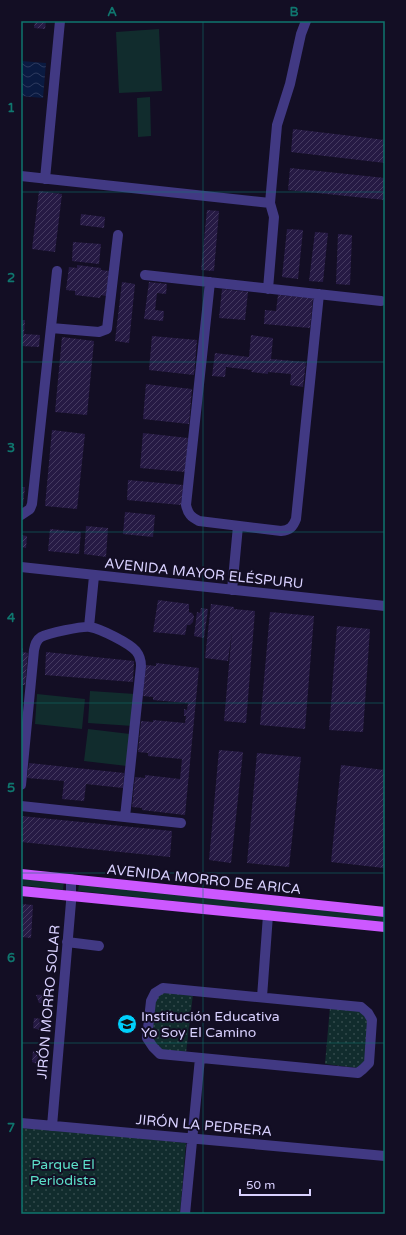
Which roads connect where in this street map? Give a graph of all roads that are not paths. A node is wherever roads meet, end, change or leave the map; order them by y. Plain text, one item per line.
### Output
1 (60, 21) edge
2 (306, 21) edge
3 (21, 176) edge
4 (45, 179) junction
5 (270, 203) junction
6 (118, 235) dead end
7 (57, 271) dead end
8 (145, 275) dead end
9 (210, 282) junction
10 (268, 289) junction
11 (319, 294) junction
12 (381, 301) dead end
13 (51, 328) junction
14 (21, 514) edge
15 (238, 526) junction
16 (21, 567) edge
17 (94, 576) junction
18 (232, 590) junction
19 (385, 606) edge
20 (89, 627) junction
21 (21, 785) edge
22 (21, 806) edge
23 (124, 817) junction
24 (181, 823) dead end
25 (21, 874) edge
26 (71, 879) junction
27 (21, 891) edge
28 (71, 896) junction
29 (385, 912) edge
30 (268, 916) junction
31 (385, 927) edge
32 (67, 942) junction
33 (99, 946) dead end
34 (262, 997) junction
35 (200, 1058) junction
36 (21, 1123) edge
37 (52, 1126) junction
38 (191, 1138) junction
39 (385, 1156) edge
40 (184, 1214) edge

1 - 4 street
2 - 5 street
3 - 4 street
4 - 5 street
5 - 10 street
6 - 13 street
7 - 13 street
8 - 9 street
9 - 10 street
9 - 15 street
10 - 11 street
11 - 12 street
11 - 15 street
13 - 14 street
15 - 18 street
16 - 17 street, AVENIDA MAYOR ELÉSPURU
17 - 18 street, AVENIDA MAYOR ELÉSPURU
17 - 20 street
18 - 19 street, AVENIDA MAYOR ELÉSPURU
20 - 21 street
20 - 23 street
22 - 23 street
23 - 24 street
25 - 26 main road, AVENIDA MORRO DE ARICA
26 - 28 street, JIRÓN MORRO SOLAR
26 - 29 main road, AVENIDA MORRO DE ARICA
27 - 28 main road, AVENIDA MORRO DE ARICA
28 - 30 main road, AVENIDA MORRO DE ARICA
28 - 32 street, JIRÓN MORRO SOLAR
30 - 31 main road, AVENIDA MORRO DE ARICA
30 - 34 street
32 - 33 street
32 - 37 street, JIRÓN MORRO SOLAR
34 - 35 street
34 - 35 street
35 - 38 street
36 - 37 street, JIRÓN LA PEDRERA
37 - 38 street, JIRÓN LA PEDRERA
38 - 39 street, JIRÓN LA PEDRERA
38 - 40 street

